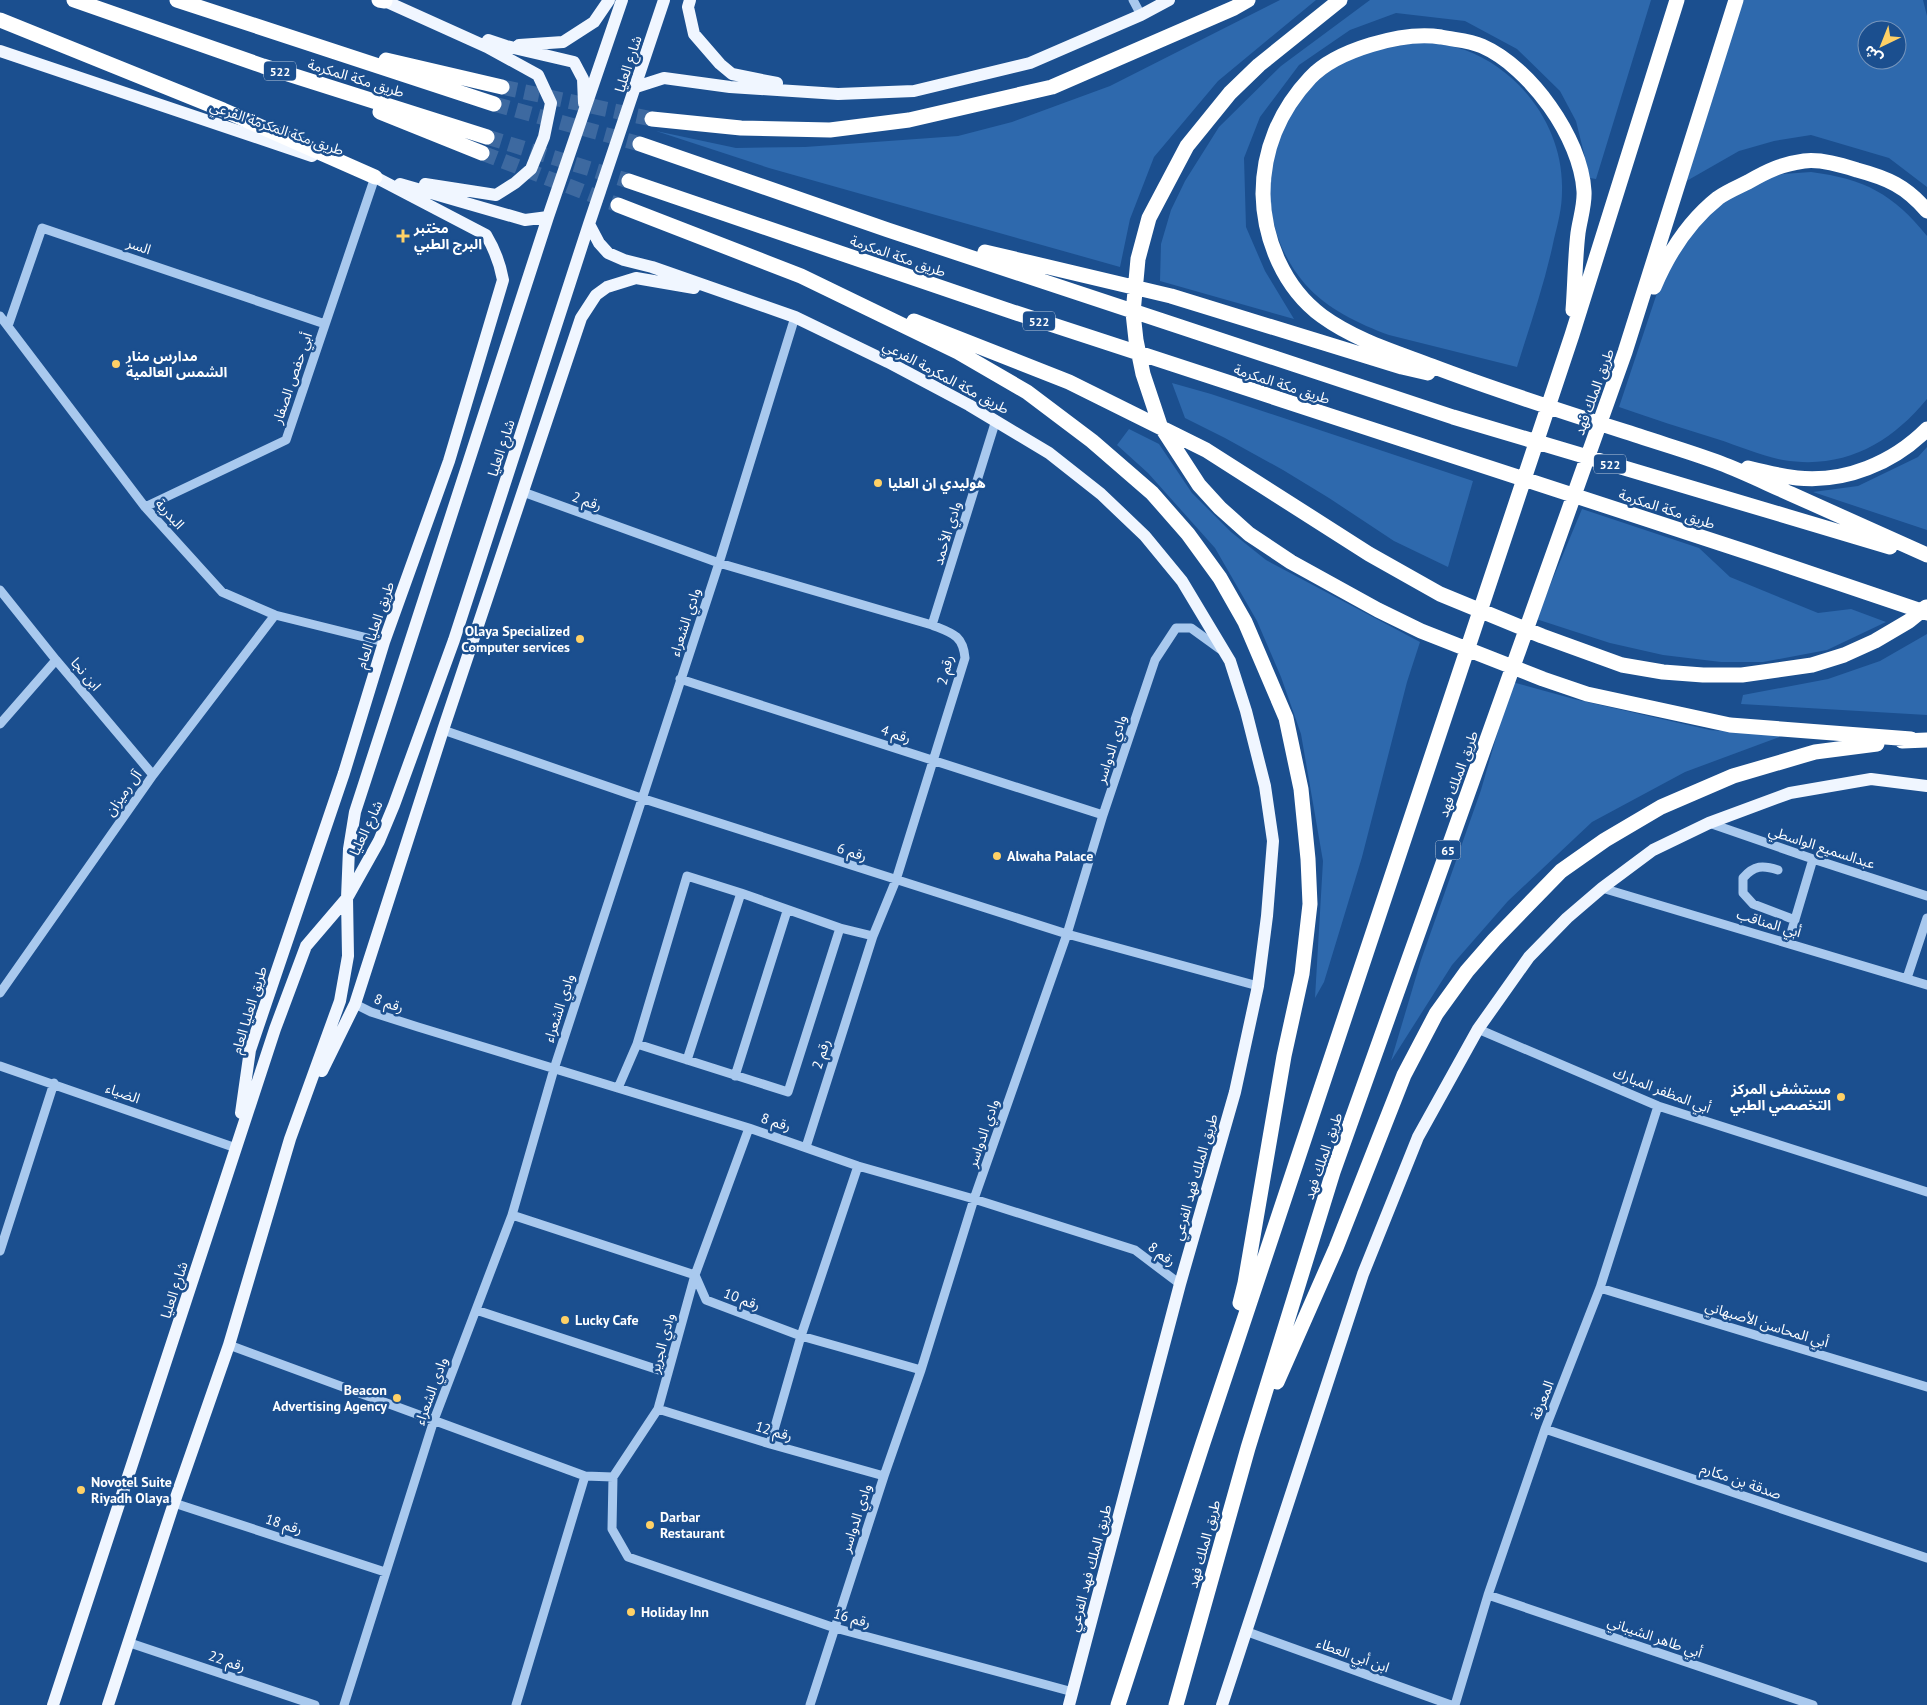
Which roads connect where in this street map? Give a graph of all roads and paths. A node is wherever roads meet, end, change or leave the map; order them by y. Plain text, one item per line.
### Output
1 (74, 0) edge
2 (178, 0) edge
3 (383, 0) edge
4 (609, 0) edge
5 (622, 0) edge
6 (664, 0) edge
7 (690, 0) edge
8 (1133, 0) edge
9 (1169, 0) edge
10 (1248, 0) edge
11 (1340, 0) edge
12 (1677, 0) edge
13 (1736, 0) edge
14 (1141, 15) junction
15 (0, 20) edge
16 (280, 34) junction
17 (506, 46) junction
18 (0, 51) edge
19 (263, 66) junction
20 (502, 87) tunnel mouth
21 (636, 87) junction
22 (838, 94) junction
23 (494, 104) tunnel mouth
24 (584, 113) junction
25 (652, 118) tunnel mouth
26 (487, 137) tunnel mouth
27 (640, 144) tunnel mouth
28 (482, 153) tunnel mouth
29 (376, 177) junction
30 (629, 181) tunnel mouth
31 (618, 205) tunnel mouth
32 (1927, 211) edge
33 (548, 216) junction
34 (589, 224) junction
35 (888, 230) junction
36 (801, 276) junction
37 (734, 295) junction
38 (0, 316) edge
39 (795, 317) junction
40 (325, 324) junction
41 (8, 326) junction
42 (1572, 335) junction
43 (1626, 352) junction
44 (1485, 386) junction
45 (996, 420) junction
46 (1927, 429) edge
47 (1722, 463) junction
48 (523, 492) junction
49 (145, 507) junction
50 (1927, 556) edge
51 (719, 562) junction
52 (0, 590) edge
53 (1927, 606) edge
54 (1927, 614) edge
55 (275, 615) junction
56 (932, 625) junction
57 (384, 642) junction
58 (1224, 652) junction
59 (56, 660) junction
60 (680, 679) junction
61 (0, 724) edge
62 (443, 730) junction
63 (1911, 739) junction
64 (1927, 740) edge
65 (933, 761) junction
66 (153, 775) junction
67 (1927, 786) edge
68 (641, 798) junction
69 (1104, 815) junction
70 (1709, 823) junction
71 (1813, 859) junction
72 (1778, 870) dead end
73 (896, 880) junction
74 (1602, 888) junction
75 (741, 893) junction
76 (1927, 896) edge
77 (347, 898) junction
78 (787, 911) junction
79 (1927, 918) edge
80 (1795, 920) junction
81 (840, 928) junction
82 (1067, 934) junction
83 (873, 936) junction
84 (1788, 942) junction
85 (1906, 978) junction
86 (1927, 985) edge
87 (1258, 986) junction
88 (0, 992) edge
89 (354, 1004) junction
90 (1478, 1028) junction
91 (636, 1044) junction
92 (687, 1060) junction
93 (0, 1066) edge
94 (554, 1069) junction
95 (735, 1076) junction
96 (54, 1083) junction
97 (618, 1088) junction
98 (1658, 1106) junction
99 (749, 1128) junction
100 (290, 1139) junction
101 (806, 1147) junction
102 (236, 1148) junction
103 (858, 1166) junction
104 (1927, 1192) edge
105 (974, 1199) junction
106 (512, 1215) junction
107 (0, 1251) edge
108 (695, 1275) junction
109 (1180, 1284) junction
110 (1600, 1288) junction
111 (476, 1310) junction
112 (801, 1336) junction
113 (229, 1345) junction
114 (921, 1370) junction
115 (668, 1373) junction
116 (1927, 1387) edge
117 (658, 1409) junction
118 (434, 1420) junction
119 (1545, 1429) junction
120 (1203, 1443) junction
121 (770, 1444) junction
122 (1248, 1448) junction
123 (585, 1476) junction
124 (884, 1476) junction
125 (613, 1477) junction
126 (174, 1503) junction
127 (1927, 1558) edge
128 (385, 1572) junction
129 (1488, 1595) junction
130 (835, 1628) junction
131 (1245, 1631) junction
132 (130, 1643) junction
133 (1073, 1692) junction
134 (53, 1705) edge
135 (108, 1705) edge
136 (315, 1705) edge
137 (344, 1705) edge
138 (516, 1705) edge
139 (810, 1705) edge
140 (1068, 1705) edge
141 (1118, 1705) edge
142 (1176, 1705) edge
143 (1222, 1705) edge
144 (1451, 1705) edge
145 (1455, 1705) edge
146 (1812, 1705) edge

1 - 19 highway, طريق مكة المكرمة / 522
2 - 16 highway, طريق مكة المكرمة
3 - 17 main road
3 - 29 main road
4 - 17 main road
5 - 24 main road, شارع العليا
6 - 21 main road, شارع العليا
7 - 22 main road
8 - 14 street
9 - 14 main road
10 - 25 highway
11 - 63 highway
12 - 42 highway, طريق الملك فهد
13 - 43 highway, طريق الملك فهد / 65
14 - 22 main road
15 - 29 highway
16 - 20 highway
16 - 23 highway, طريق مكة المكرمة
17 - 24 main road
18 - 29 main road, طريق مكة المكرمة الفرعي
19 - 26 highway, طريق مكة المكرمة / 522
19 - 28 highway
21 - 22 main road
21 - 34 main road, شارع العليا
24 - 33 main road, شارع العليا
27 - 35 highway, طريق مكة المكرمة / 522
29 - 33 main road, طريق مكة المكرمة الفرعي
29 - 40 street, أبي حفص الصفار
29 - 57 main road, طريق العليا العام
30 - 54 highway, طريق مكة المكرمة / 522
31 - 36 highway
32 - 43 highway
33 - 77 main road, شارع العليا
34 - 37 main road, طريق مكة المكرمة الفرعي
34 - 77 main road, شارع العليا
35 - 44 highway
35 - 50 highway, طريق مكة المكرمة / 522
36 - 53 highway
36 - 120 highway
37 - 39 main road, طريق مكة المكرمة الفرعي
37 - 48 main road
38 - 41 street, البدرية
39 - 45 main road, طريق مكة المكرمة الفرعي
39 - 51 street, وادي الشعراء
40 - 41 street, السر
40 - 49 street, أبي حفص الصفار
41 - 49 street, البدرية
42 - 44 highway
42 - 120 highway, طريق الملك فهد
43 - 122 highway, طريق الملك فهد / 65
44 - 47 highway
45 - 56 street, وادي الأحمد
45 - 58 main road, طريق مكة المكرمة الفرعي
46 - 47 highway
47 - 50 highway
48 - 51 street, رقم 2
48 - 62 main road
49 - 55 street, البدرية
51 - 56 street, رقم 2
51 - 60 street, وادي الشعراء
52 - 59 street, ابن نجا
55 - 57 street, البدرية
55 - 66 street, آل رميزان
56 - 65 street, رقم 2
57 - 102 main road, طريق العليا العام
58 - 69 street, وادي الدواسر
58 - 87 main road, طريق الملك فهد الفرعي
59 - 61 street
59 - 66 street, ابن نجا
60 - 65 street, رقم 4
60 - 68 street, وادي الشعراء
62 - 68 street, رقم 6
62 - 89 main road
63 - 64 highway
63 - 122 highway
65 - 69 street, رقم 4
65 - 73 street, رقم 2
66 - 88 street, آل رميزان
67 - 70 main road
68 - 73 street, رقم 6
68 - 94 street, وادي الشعراء
69 - 82 street, وادي الدواسر
70 - 71 street, عبدالسميع الواسطي
70 - 74 main road
71 - 76 street, عبدالسميع الواسطي
71 - 80 street
72 - 80 street
73 - 82 street, رقم 6
73 - 83 street, رقم 2
74 - 84 street, أبي المناقب
74 - 90 main road
75 - 78 street
75 - 91 street
75 - 92 street
77 - 100 main road, شارع العليا
77 - 102 main road, شارع العليا
78 - 81 street
78 - 95 street
79 - 85 street
80 - 84 street
81 - 83 street
81 - 95 street
82 - 87 street, رقم 6
82 - 105 street, وادي الدواسر
83 - 101 street, رقم 2
84 - 85 street, أبي المناقب
85 - 86 street, أبي المناقب
87 - 109 main road, طريق الملك فهد الفرعي
89 - 94 street, رقم 8
89 - 100 main road
90 - 98 street, أبي المظفر المبارك
90 - 131 main road
91 - 92 street
91 - 97 street
92 - 95 street
93 - 96 street, الضياء
94 - 97 street, رقم 8
94 - 106 street, وادي الشعراء
96 - 102 street, الضياء
96 - 107 street
97 - 99 street, رقم 8
98 - 104 street, أبي المظفر المبارك
98 - 110 street, المعرفة
99 - 101 street, رقم 8
99 - 108 street, وادي الجرير
100 - 113 main road, شارع العليا
101 - 103 street, رقم 8
102 - 134 main road, شارع العليا
103 - 105 street, رقم 8
103 - 112 street
105 - 109 street, رقم 8
105 - 114 street, وادي الدواسر
106 - 108 street
106 - 111 street, وادي الشعراء
108 - 112 street, رقم 10
108 - 115 street, وادي الجرير
109 - 133 main road, طريق الملك فهد الفرعي
110 - 116 street, أبي المحاسن الأصبهاني
110 - 119 street, المعرفة
111 - 115 street
111 - 118 street, وادي الشعراء
112 - 114 street, رقم 10
112 - 121 street
113 - 118 street
113 - 126 main road, شارع العليا
114 - 124 street, وادي الدواسر
115 - 117 street, وادي الجرير
117 - 121 street, رقم 12
117 - 125 street, وادي الجرير
118 - 123 street
118 - 128 street, وادي الشعراء
119 - 127 street, صدقة بن مكارم
119 - 129 street, المعرفة
120 - 141 highway, طريق الملك فهد
121 - 124 street, رقم 12
122 - 142 highway, طريق الملك فهد / 65
123 - 125 street
123 - 138 street
124 - 130 street, وادي الدواسر
125 - 130 street, رقم 16
126 - 128 street, رقم 18
126 - 132 main road, شارع العليا
128 - 137 street, وادي الشعراء
129 - 145 street, المعرفة
129 - 146 street, أبي طاهر الشيباني
130 - 133 street, رقم 16
130 - 139 street, وادي الدواسر
131 - 143 main road
131 - 144 street, ابن أبي العطاء
132 - 135 main road, شارع العليا
132 - 136 street, رقم 22
133 - 140 main road, طريق الملك فهد الفرعي

